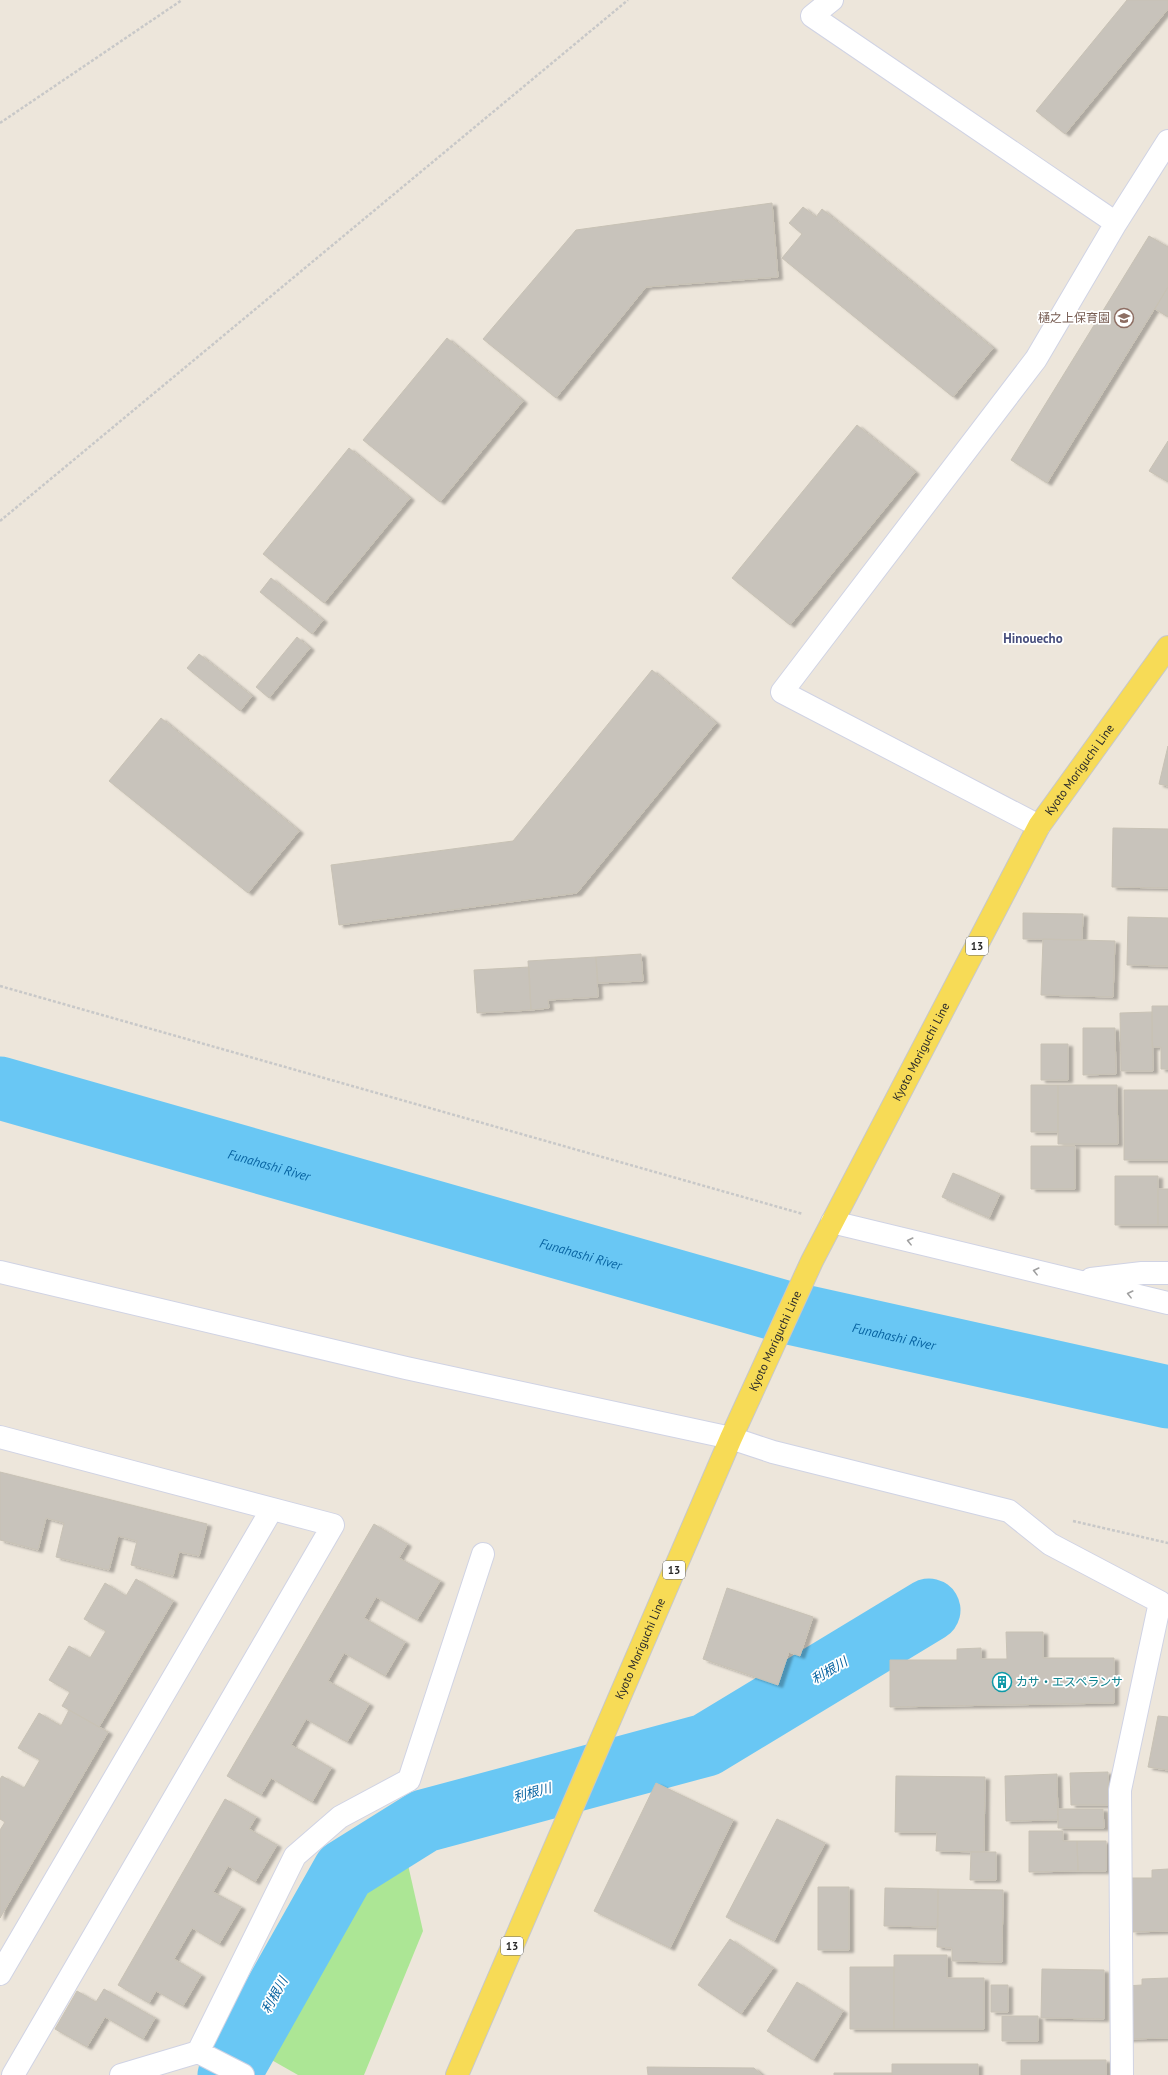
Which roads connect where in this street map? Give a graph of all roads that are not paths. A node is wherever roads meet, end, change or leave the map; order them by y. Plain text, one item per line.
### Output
1 (832, 0) edge
2 (1168, 141) edge
3 (1116, 223) junction
4 (1168, 647) edge
5 (1039, 826) junction
6 (832, 1222) junction
7 (0, 1272) edge
8 (1168, 1273) edge
9 (1074, 1280) junction
10 (1168, 1303) edge
11 (0, 1437) edge
12 (731, 1438) junction
13 (272, 1509) junction
14 (483, 1554) dead end
15 (0, 1974) edge
16 (205, 2056) junction
17 (13, 2075) edge
18 (121, 2075) edge
19 (242, 2075) edge
20 (457, 2075) edge
21 (1122, 2075) edge

1 - 3 street
2 - 3 street
3 - 5 street
4 - 5 main road, Kyoto Moriguchi Line / 13
5 - 6 main road, Kyoto Moriguchi Line / 13
9 -> 6 street
6 - 12 main road, Kyoto Moriguchi Line / 13
7 - 12 street
8 - 9 street
10 -> 9 street
11 - 13 street
12 - 20 main road, Kyoto Moriguchi Line / 13
12 - 21 street
13 - 15 street
13 - 17 street
14 - 16 street
16 - 18 street
16 - 19 street

